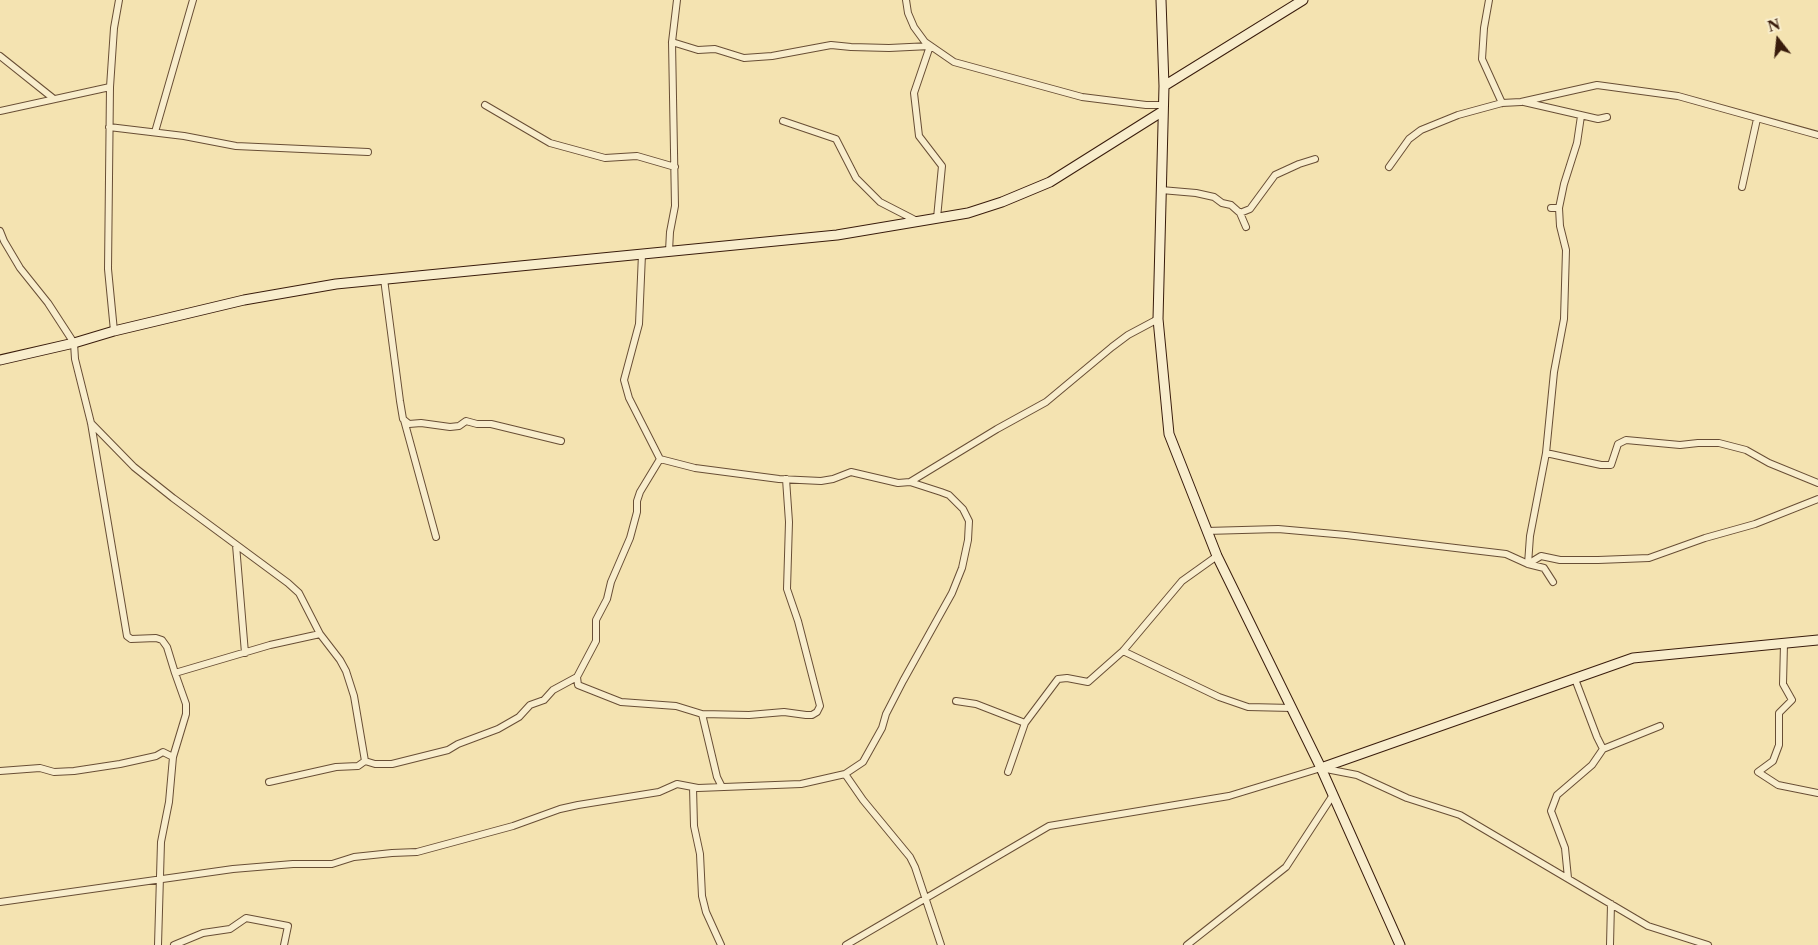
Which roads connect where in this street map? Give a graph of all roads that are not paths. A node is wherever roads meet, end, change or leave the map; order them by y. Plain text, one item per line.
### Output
1 (119, 0) edge
2 (193, 0) edge
3 (677, 0) edge
4 (906, 0) edge
5 (1162, 0) edge
6 (1304, 0) edge
7 (1489, 0) edge
8 (672, 42) junction
9 (930, 46) junction
10 (0, 56) edge
11 (1164, 86) junction
12 (110, 87) junction
13 (54, 99) junction
14 (1521, 102) junction
15 (1502, 103) junction
16 (485, 105) dead end
17 (1164, 108) junction
18 (0, 111) edge
19 (1581, 116) junction
20 (1607, 117) dead end
21 (1758, 118) junction
22 (783, 121) dead end
23 (109, 127) junction
24 (155, 132) junction
25 (1818, 135) edge
26 (368, 152) dead end
27 (1315, 159) dead end
28 (1389, 166) dead end
29 (675, 167) junction
30 (1742, 187) dead end
31 (1161, 190) junction
32 (1551, 208) dead end
33 (1559, 208) junction
34 (1240, 213) junction
35 (937, 218) junction
36 (916, 221) junction
37 (1246, 227) dead end
38 (0, 231) edge
39 (669, 251) junction
40 (642, 254) junction
41 (384, 279) junction
42 (1158, 319) junction
43 (114, 331) junction
44 (74, 343) junction
45 (0, 360) edge
46 (403, 419) junction
47 (91, 423) junction
48 (560, 441) dead end
49 (1546, 453) junction
50 (660, 459) junction
51 (786, 478) junction
52 (910, 482) junction
53 (1818, 483) edge
54 (1818, 499) edge
55 (1206, 531) junction
56 (436, 537) dead end
57 (236, 545) junction
58 (1217, 556) junction
59 (1528, 564) junction
60 (1553, 582) dead end
61 (320, 634) junction
62 (1818, 640) edge
63 (1784, 644) junction
64 (1123, 651) junction
65 (245, 653) junction
66 (175, 673) junction
67 (577, 678) junction
68 (1575, 678) junction
69 (956, 701) dead end
70 (1292, 708) junction
71 (702, 714) junction
72 (1025, 723) junction
73 (1660, 726) dead end
74 (1603, 748) junction
75 (172, 757) junction
76 (365, 761) junction
77 (1321, 768) junction
78 (0, 770) edge
79 (1008, 772) dead end
80 (845, 774) junction
81 (270, 782) dead end
82 (693, 787) junction
83 (722, 787) junction
84 (1818, 793) edge
85 (1333, 795) junction
86 (161, 878) junction
87 (1568, 878) junction
88 (925, 899) junction
89 (0, 902) edge
90 (1611, 904) junction
91 (158, 945) edge
92 (174, 945) edge
93 (284, 945) edge
94 (721, 945) edge
95 (846, 945) edge
96 (941, 945) edge
97 (1187, 945) edge
98 (1400, 945) edge
99 (1610, 945) edge
100 (1708, 945) edge

1 - 12 street
2 - 24 street
3 - 8 street
4 - 9 street
5 - 11 street
6 - 11 street
7 - 15 street
8 - 9 street
8 - 29 street
9 - 17 street
9 - 35 street
10 - 13 street
11 - 17 street
12 - 13 street
12 - 23 street
13 - 18 street
14 - 15 street
14 - 19 street
14 - 21 street
15 - 28 street
16 - 29 street
17 - 31 street
17 - 35 street
19 - 20 street
19 - 33 street
21 - 25 street
21 - 30 street
22 - 36 street
23 - 24 street
23 - 43 street
24 - 26 street
27 - 34 street
29 - 39 street
31 - 34 street
31 - 42 street
32 - 33 street
33 - 49 street
34 - 37 street
35 - 36 street
36 - 39 street
38 - 44 street
39 - 40 street
40 - 41 street
40 - 50 street
41 - 43 street
41 - 46 street
42 - 52 street
42 - 55 street
43 - 44 street
44 - 45 street
44 - 47 street
46 - 48 street
46 - 56 street
47 - 57 street
47 - 66 street
49 - 53 street
49 - 59 street
50 - 51 street
50 - 67 street
51 - 52 street
51 - 71 street
52 - 80 street
54 - 59 street
55 - 58 street
55 - 59 street
57 - 61 street
57 - 65 street
58 - 64 street
58 - 70 street
59 - 60 street
61 - 65 street
61 - 76 street
62 - 63 street
63 - 68 street
63 - 84 street
64 - 70 street
64 - 72 street
65 - 66 street
66 - 75 street
67 - 71 street
67 - 76 street
68 - 74 street
68 - 77 street
69 - 72 street
70 - 77 street
71 - 83 street
72 - 79 street
73 - 74 street
74 - 87 street
75 - 78 street
75 - 86 street
76 - 81 street
77 - 85 street
77 - 87 street
77 - 88 street
80 - 83 street
80 - 88 street
82 - 83 street
82 - 86 street
82 - 94 street
85 - 97 street
85 - 98 street
86 - 89 street
86 - 91 street
87 - 90 street
88 - 95 street
88 - 96 street
90 - 99 street
90 - 100 street
92 - 93 street

